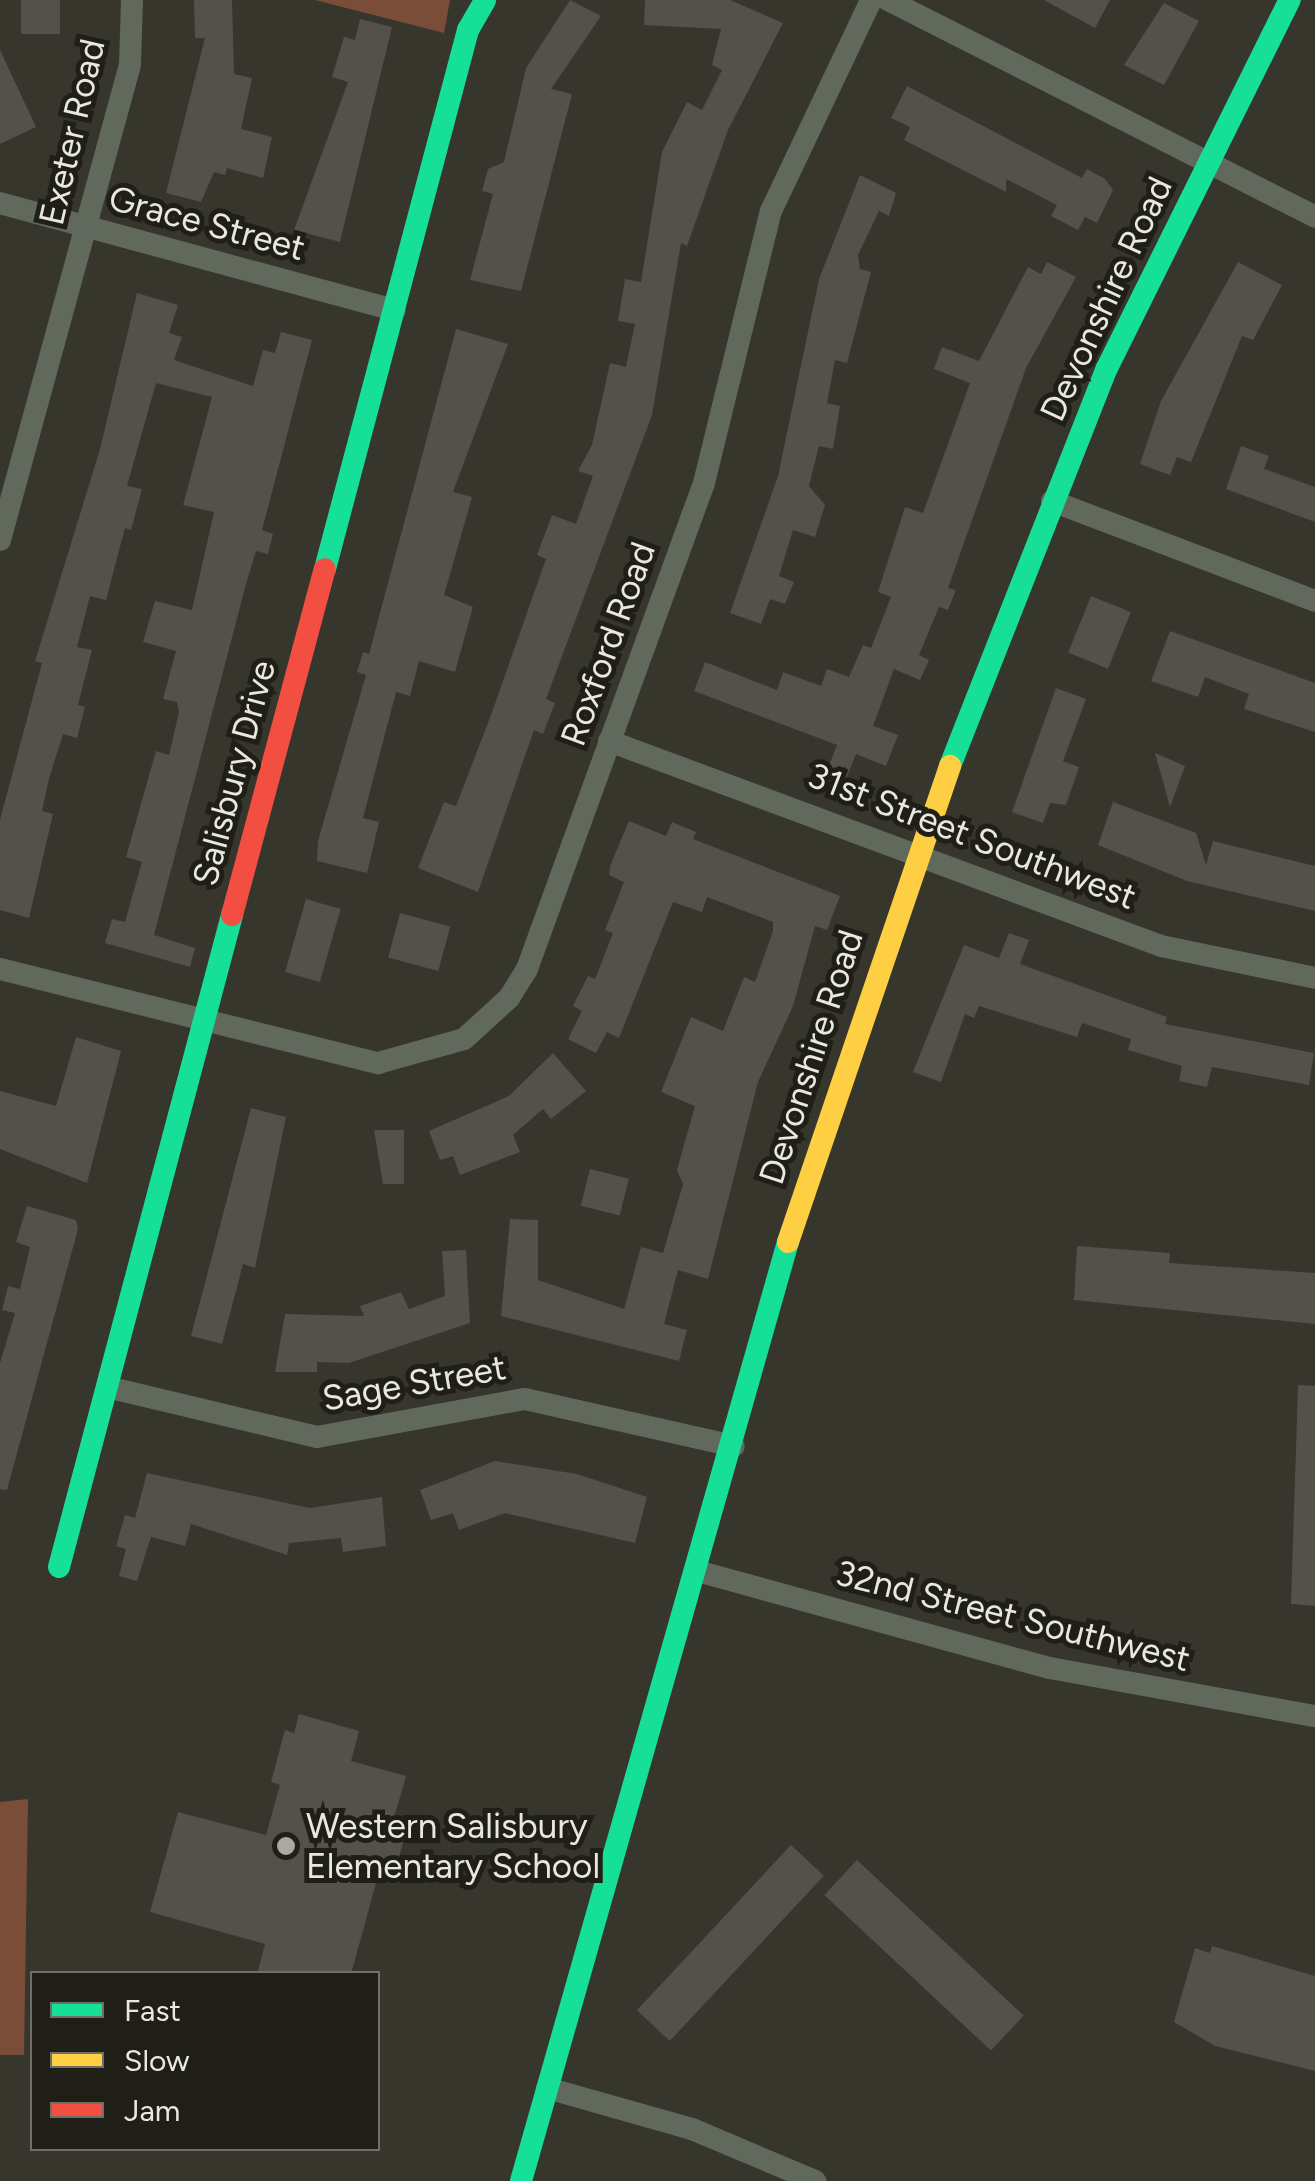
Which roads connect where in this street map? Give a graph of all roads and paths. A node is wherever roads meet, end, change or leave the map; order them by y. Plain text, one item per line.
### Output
1 (132, 0) edge
2 (485, 0) edge
3 (871, 0) edge
4 (888, 0) edge
5 (1290, 0) edge
6 (1209, 164) junction
7 (0, 202) edge
8 (1315, 217) edge
9 (86, 226) junction
10 (395, 310) junction
11 (1052, 501) junction
12 (0, 540) edge
13 (1315, 601) edge
14 (609, 740) junction
15 (917, 850) junction
16 (0, 969) edge
17 (1315, 978) edge
18 (203, 1024) junction
19 (108, 1387) junction
20 (734, 1446) junction
21 (59, 1567) dead end
22 (696, 1571) junction
23 (1315, 1716) edge
24 (547, 2088) junction
25 (521, 2181) edge
26 (815, 2181) edge

1 - 9 street, Exeter Road
2 - 10 street, Salisbury Drive
3 - 14 street, Roxford Road
4 - 6 street
5 - 6 street, Devonshire Road
6 - 8 street
6 - 11 street, Devonshire Road
7 - 9 street, Grace Street
9 - 10 street, Grace Street
9 - 12 street, Exeter Road
10 - 18 street, Salisbury Drive
11 - 13 street
11 - 15 street, Devonshire Road
14 - 15 street, 31st Street Southwest
14 - 18 street, Roxford Road
15 - 17 street, 31st Street Southwest
15 - 20 street, Devonshire Road
16 - 18 street
18 - 19 street, Salisbury Drive
19 - 20 street, Sage Street
19 - 21 street, Salisbury Drive
20 - 22 street, Devonshire Road
22 - 23 street, 32nd Street Southwest
22 - 24 street, Devonshire Road
24 - 25 street, Devonshire Road
24 - 26 street

